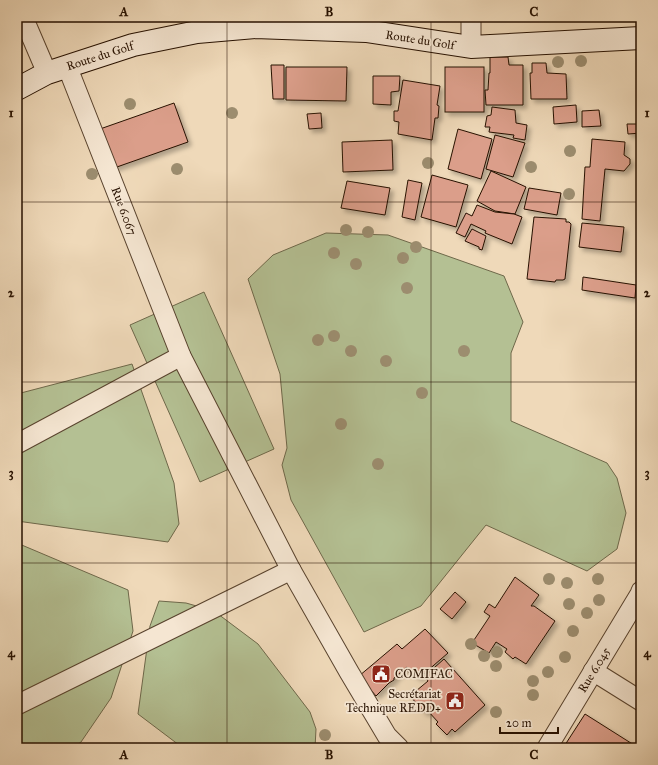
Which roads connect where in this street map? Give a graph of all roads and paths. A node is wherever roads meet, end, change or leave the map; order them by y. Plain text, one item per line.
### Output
1 (23, 17) edge
2 (471, 17) edge
3 (364, 24) edge
4 (641, 38) edge
5 (471, 47) junction
6 (57, 70) junction
7 (17, 89) edge
8 (181, 356) junction
9 (17, 444) edge
10 (291, 570) junction
11 (641, 591) edge
12 (593, 671) junction
13 (641, 701) edge
14 (17, 705) edge
15 (399, 748) edge
16 (547, 748) edge

1 - 6 street, Rue 6.067
2 - 5 street
3 - 5 main road, Route du Golf
3 - 6 main road, Route du Golf
4 - 5 main road, Route du Golf
6 - 7 main road, Route du Golf
6 - 8 street, Rue 6.067
8 - 9 street
8 - 10 street, Rue 6.067
10 - 14 street
10 - 15 street, Rue 6.067
11 - 12 street, Rue 6.045
12 - 13 street
12 - 16 street, Rue 6.045

